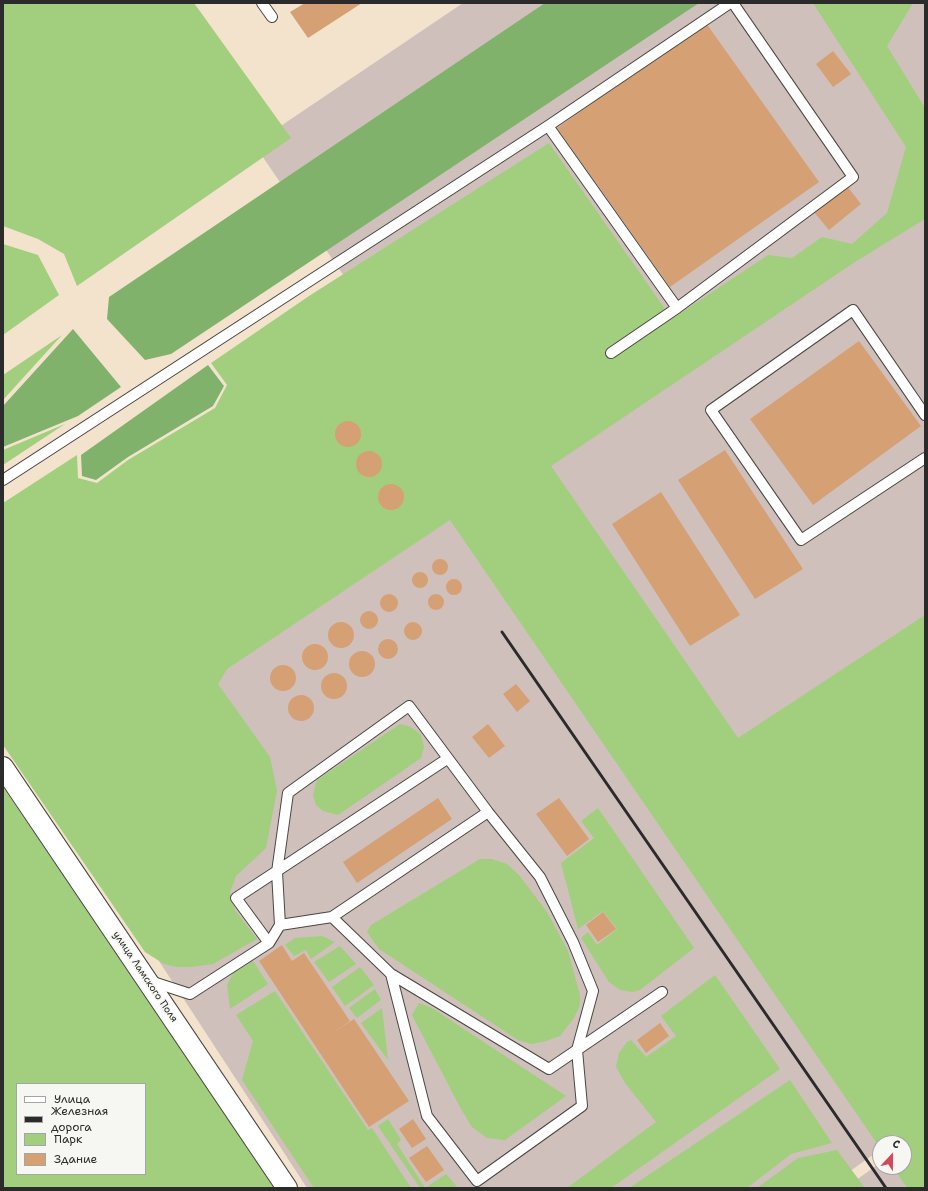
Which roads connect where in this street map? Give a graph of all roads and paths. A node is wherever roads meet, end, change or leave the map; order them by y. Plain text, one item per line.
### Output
1 (262, 3) edge
2 (731, 3) edge
3 (272, 18) dead end
4 (548, 126) junction
5 (677, 308) junction
6 (611, 353) dead end
7 (925, 415) edge
8 (925, 458) edge
9 (3, 480) edge
10 (447, 759) junction
11 (3, 767) edge
12 (488, 812) junction
13 (277, 872) junction
14 (332, 917) junction
15 (280, 925) junction
16 (269, 943) junction
17 (391, 974) junction
18 (148, 981) junction
19 (662, 992) dead end
20 (577, 1050) junction
21 (287, 1188) edge

1 - 3 lane
2 - 4 lane
2 - 5 lane
4 - 5 lane
4 - 9 lane
5 - 6 lane
7 - 8 lane
10 - 12 lane
10 - 13 lane
10 - 13 lane
11 - 18 street, улица Ламского Поля
12 - 14 lane
12 - 20 lane
13 - 15 lane
13 - 16 lane
14 - 15 lane
14 - 17 lane
15 - 16 lane
16 - 18 lane
17 - 20 lane
17 - 20 lane
18 - 21 street, улица Ламского Поля
19 - 20 lane

